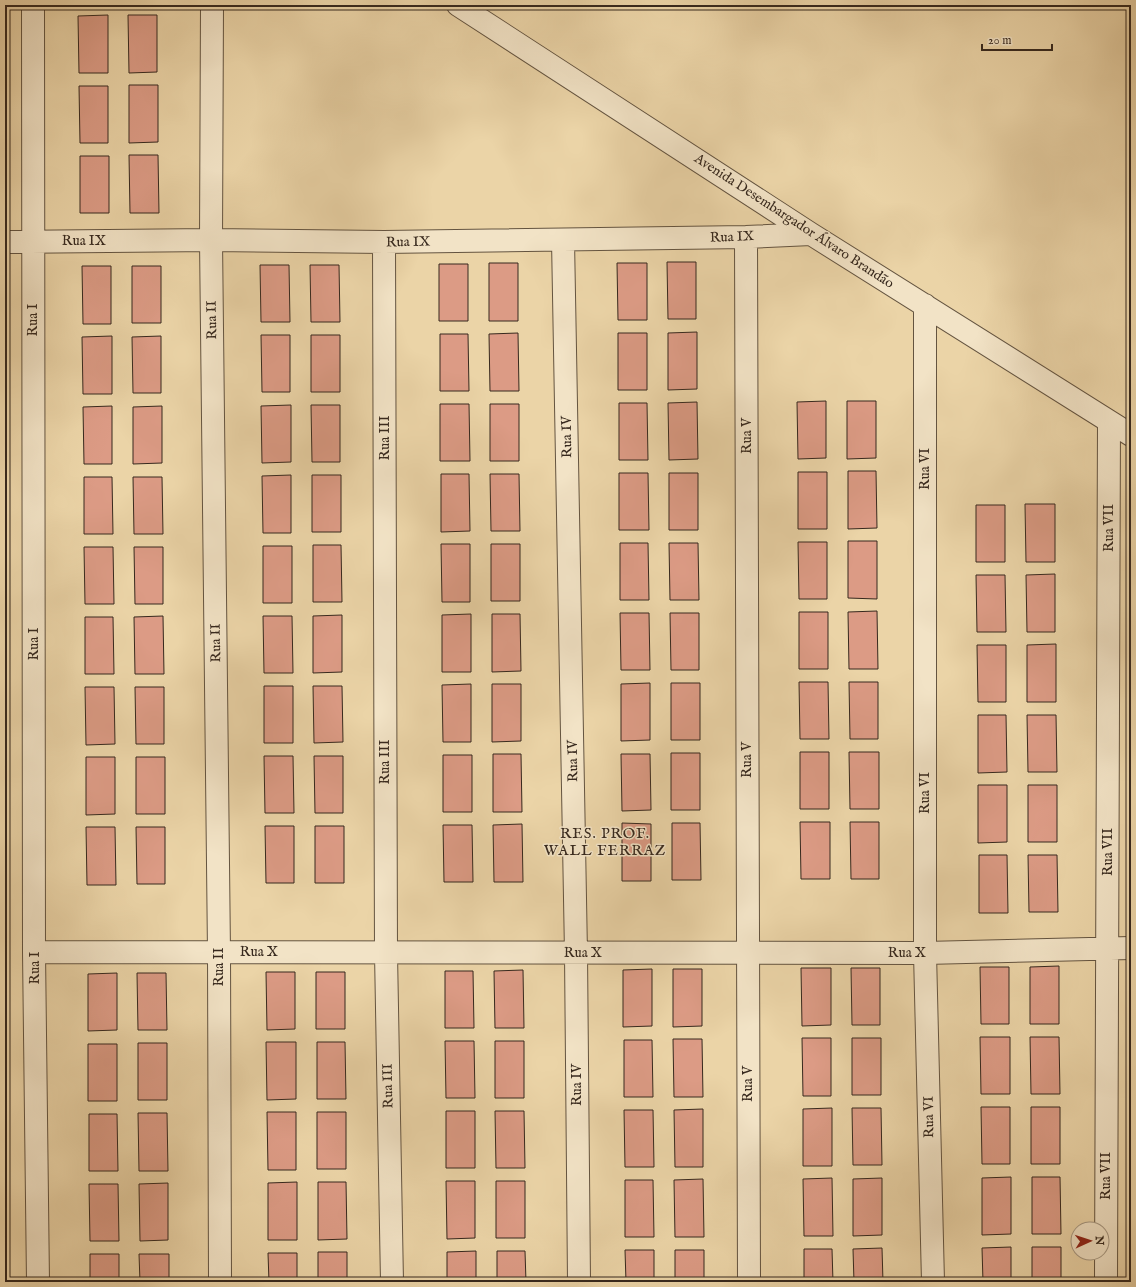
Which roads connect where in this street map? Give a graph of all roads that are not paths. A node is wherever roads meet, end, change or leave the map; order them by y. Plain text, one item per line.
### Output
1 (33, 5) edge
2 (212, 5) edge
3 (458, 5) edge
4 (812, 234) junction
5 (746, 237) junction
6 (211, 240) junction
7 (563, 240) junction
8 (5, 242) edge
9 (33, 242) junction
10 (384, 242) junction
11 (925, 305) junction
12 (1109, 422) junction
13 (1131, 435) edge
14 (1108, 947) junction
15 (1131, 948) edge
16 (34, 952) junction
17 (220, 952) junction
18 (386, 953) junction
19 (576, 953) junction
20 (748, 953) junction
21 (925, 953) junction
22 (38, 1282) edge
23 (220, 1282) edge
24 (392, 1282) edge
25 (579, 1282) edge
26 (749, 1282) edge
27 (933, 1282) edge
28 (1106, 1282) edge

1 - 9 street, Rua I
2 - 6 street, Rua II
3 - 4 street, Avenida Desembargador Álvaro Brandão
4 - 5 street, Rua IX
4 - 11 street, Avenida Desembargador Álvaro Brandão
5 - 7 street, Rua IX
5 - 20 street, Rua V
6 - 9 street, Rua IX
6 - 10 street, Rua IX
6 - 17 street, Rua II
7 - 10 street, Rua IX
7 - 19 street, Rua IV
8 - 9 street, Rua IX
9 - 16 street, Rua I
10 - 18 street, Rua III
11 - 12 street, Avenida Desembargador Álvaro Brandão
11 - 21 street, Rua VI
12 - 13 street, Avenida Desembargador Álvaro Brandão
12 - 14 street, Rua VII
14 - 15 street, Rua X
14 - 21 street, Rua X
14 - 28 street, Rua VII
16 - 17 street, Rua X
16 - 22 street, Rua I
17 - 18 street, Rua X
17 - 23 street, Rua II
18 - 19 street, Rua X
18 - 24 street, Rua III
19 - 20 street, Rua X
19 - 25 street, Rua IV
20 - 21 street, Rua X
20 - 26 street, Rua V
21 - 27 street, Rua VI

